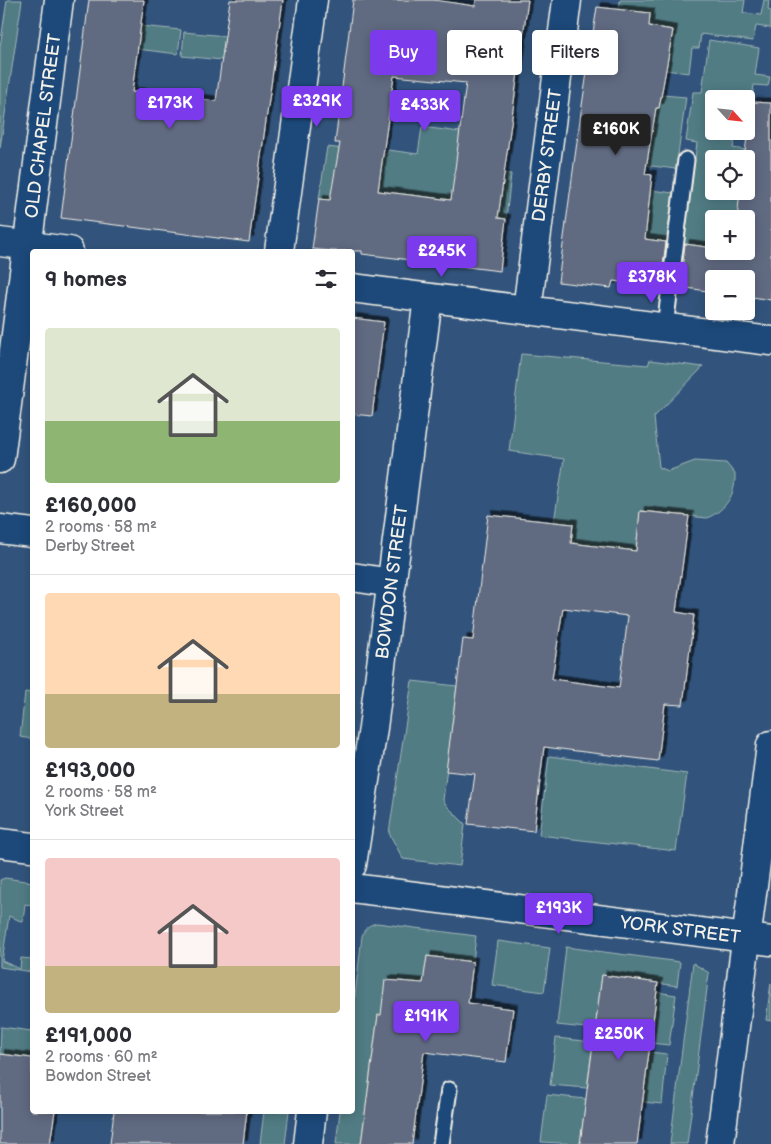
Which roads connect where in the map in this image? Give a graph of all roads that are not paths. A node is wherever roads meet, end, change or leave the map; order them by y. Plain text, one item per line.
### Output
1 (59, 0) edge
2 (313, 0) edge
3 (567, 0) edge
4 (686, 160) dead end
5 (0, 242) edge
6 (26, 246) junction
7 (52, 249) edge
8 (279, 249) edge
9 (355, 288) edge
10 (428, 298) junction
11 (527, 310) junction
12 (665, 327) junction
13 (771, 341) edge
14 (0, 460) edge
15 (0, 529) edge
16 (30, 533) edge
17 (355, 577) edge
18 (392, 583) junction
19 (771, 745) edge
20 (0, 843) edge
21 (355, 845) edge
22 (30, 848) edge
23 (355, 888) edge
24 (759, 939) edge
25 (449, 1090) dead end
26 (312, 1114) edge
27 (308, 1144) edge
28 (441, 1144) edge
29 (720, 1144) edge

1 - 6 street, OLD CHAPEL STREET
2 - 8 street
3 - 11 street, DERBY STREET
4 - 12 lane
5 - 6 street
6 - 7 street
6 - 14 street, OLD CHAPEL STREET
9 - 10 street
10 - 11 street
10 - 18 street, BOWDON STREET
11 - 12 street
12 - 13 street
15 - 16 street
17 - 18 street
18 - 21 street, BOWDON STREET
19 - 24 street
20 - 22 street
23 - 24 street, YORK STREET
24 - 29 street
25 - 28 lane
26 - 27 street

